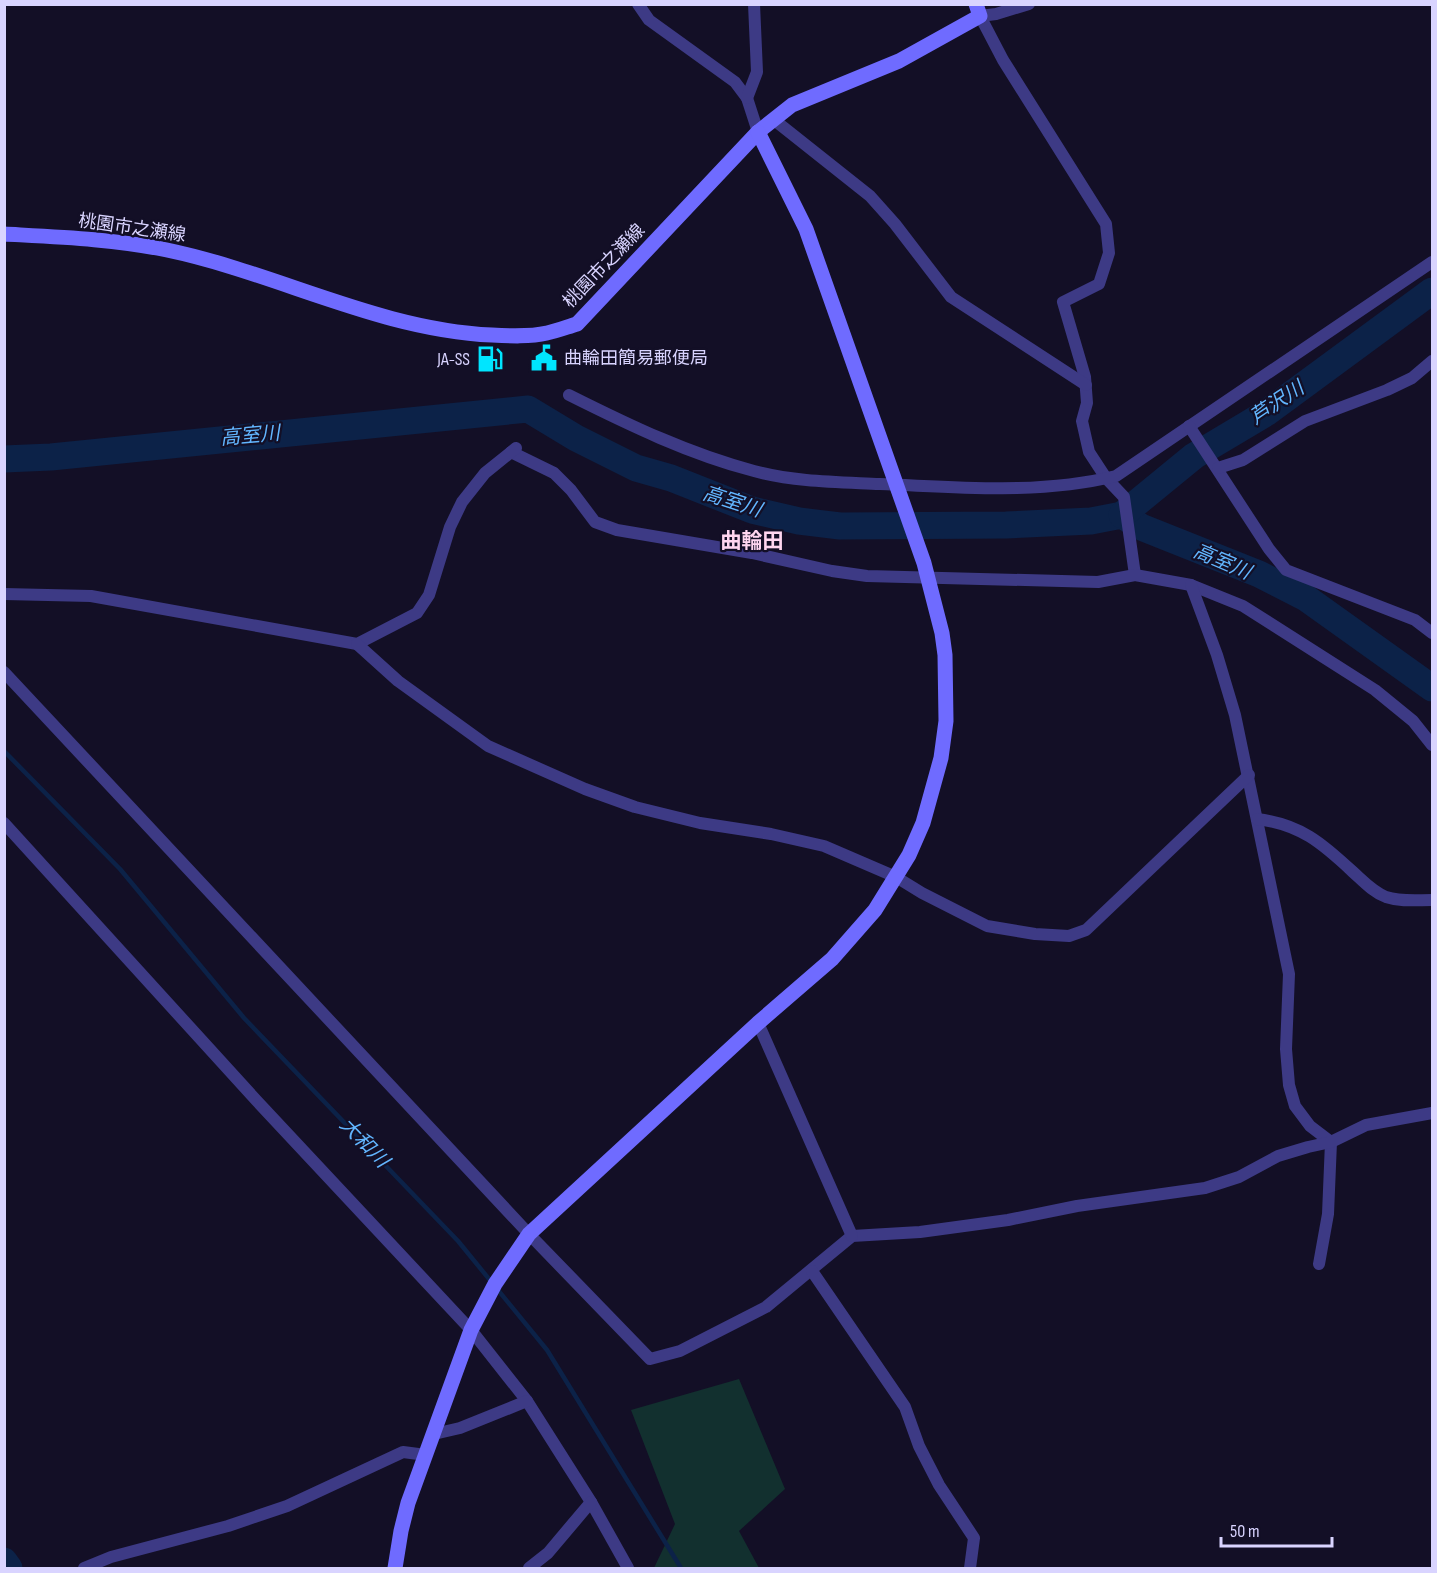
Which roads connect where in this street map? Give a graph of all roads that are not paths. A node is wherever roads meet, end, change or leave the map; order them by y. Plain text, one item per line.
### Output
1 (638, 4) edge
2 (754, 4) edge
3 (1029, 4) edge
4 (978, 10) edge
5 (747, 98) junction
6 (773, 119) junction
7 (758, 132) junction
8 (4, 234) edge
9 (1432, 262) edge
10 (1432, 361) edge
11 (1086, 385) junction
12 (569, 395) dead end
13 (1192, 430) junction
14 (1216, 465) junction
15 (1106, 478) junction
16 (896, 487) junction
17 (926, 570) junction
18 (1135, 575) junction
19 (1191, 585) junction
20 (4, 594) edge
21 (1432, 633) edge
22 (357, 644) junction
23 (4, 672) edge
24 (1432, 745) edge
25 (1249, 775) junction
26 (1257, 819) junction
27 (4, 823) edge
28 (896, 877) junction
29 (1432, 900) edge
30 (758, 1023) junction
31 (1432, 1113) edge
32 (1331, 1142) junction
33 (852, 1236) junction
34 (525, 1239) junction
35 (1319, 1264) dead end
36 (812, 1271) junction
37 (473, 1325) junction
38 (527, 1401) junction
39 (434, 1434) junction
40 (426, 1455) junction
41 (591, 1502) junction
42 (84, 1569) edge
43 (395, 1569) edge
44 (530, 1569) edge
45 (628, 1569) edge
46 (970, 1569) edge

1 - 5 street
2 - 5 street
3 - 4 street
4 - 6 street, 桃園市之瀬線
4 - 11 street
5 - 7 street
6 - 7 street, 桃園市之瀬線
6 - 11 street
7 - 8 street, 桃園市之瀬線
7 - 16 street
9 - 13 street
10 - 14 street
11 - 15 street
12 - 16 street
13 - 14 street
13 - 15 street
14 - 21 street
15 - 16 street
15 - 18 street
16 - 17 street
17 - 18 street
17 - 22 street
17 - 28 street
18 - 19 street
19 - 24 street
19 - 25 street
20 - 22 street
22 - 28 street
23 - 34 street
25 - 26 street
25 - 28 street
26 - 29 street
26 - 32 street
27 - 37 street
28 - 30 street
30 - 33 street
30 - 34 street
31 - 32 street
32 - 33 street
32 - 35 street
33 - 36 street
34 - 36 street
34 - 37 street
36 - 46 street
37 - 38 street
37 - 39 street
38 - 39 street
38 - 41 street
39 - 40 street
40 - 42 street
40 - 43 street
41 - 44 street
41 - 45 street

